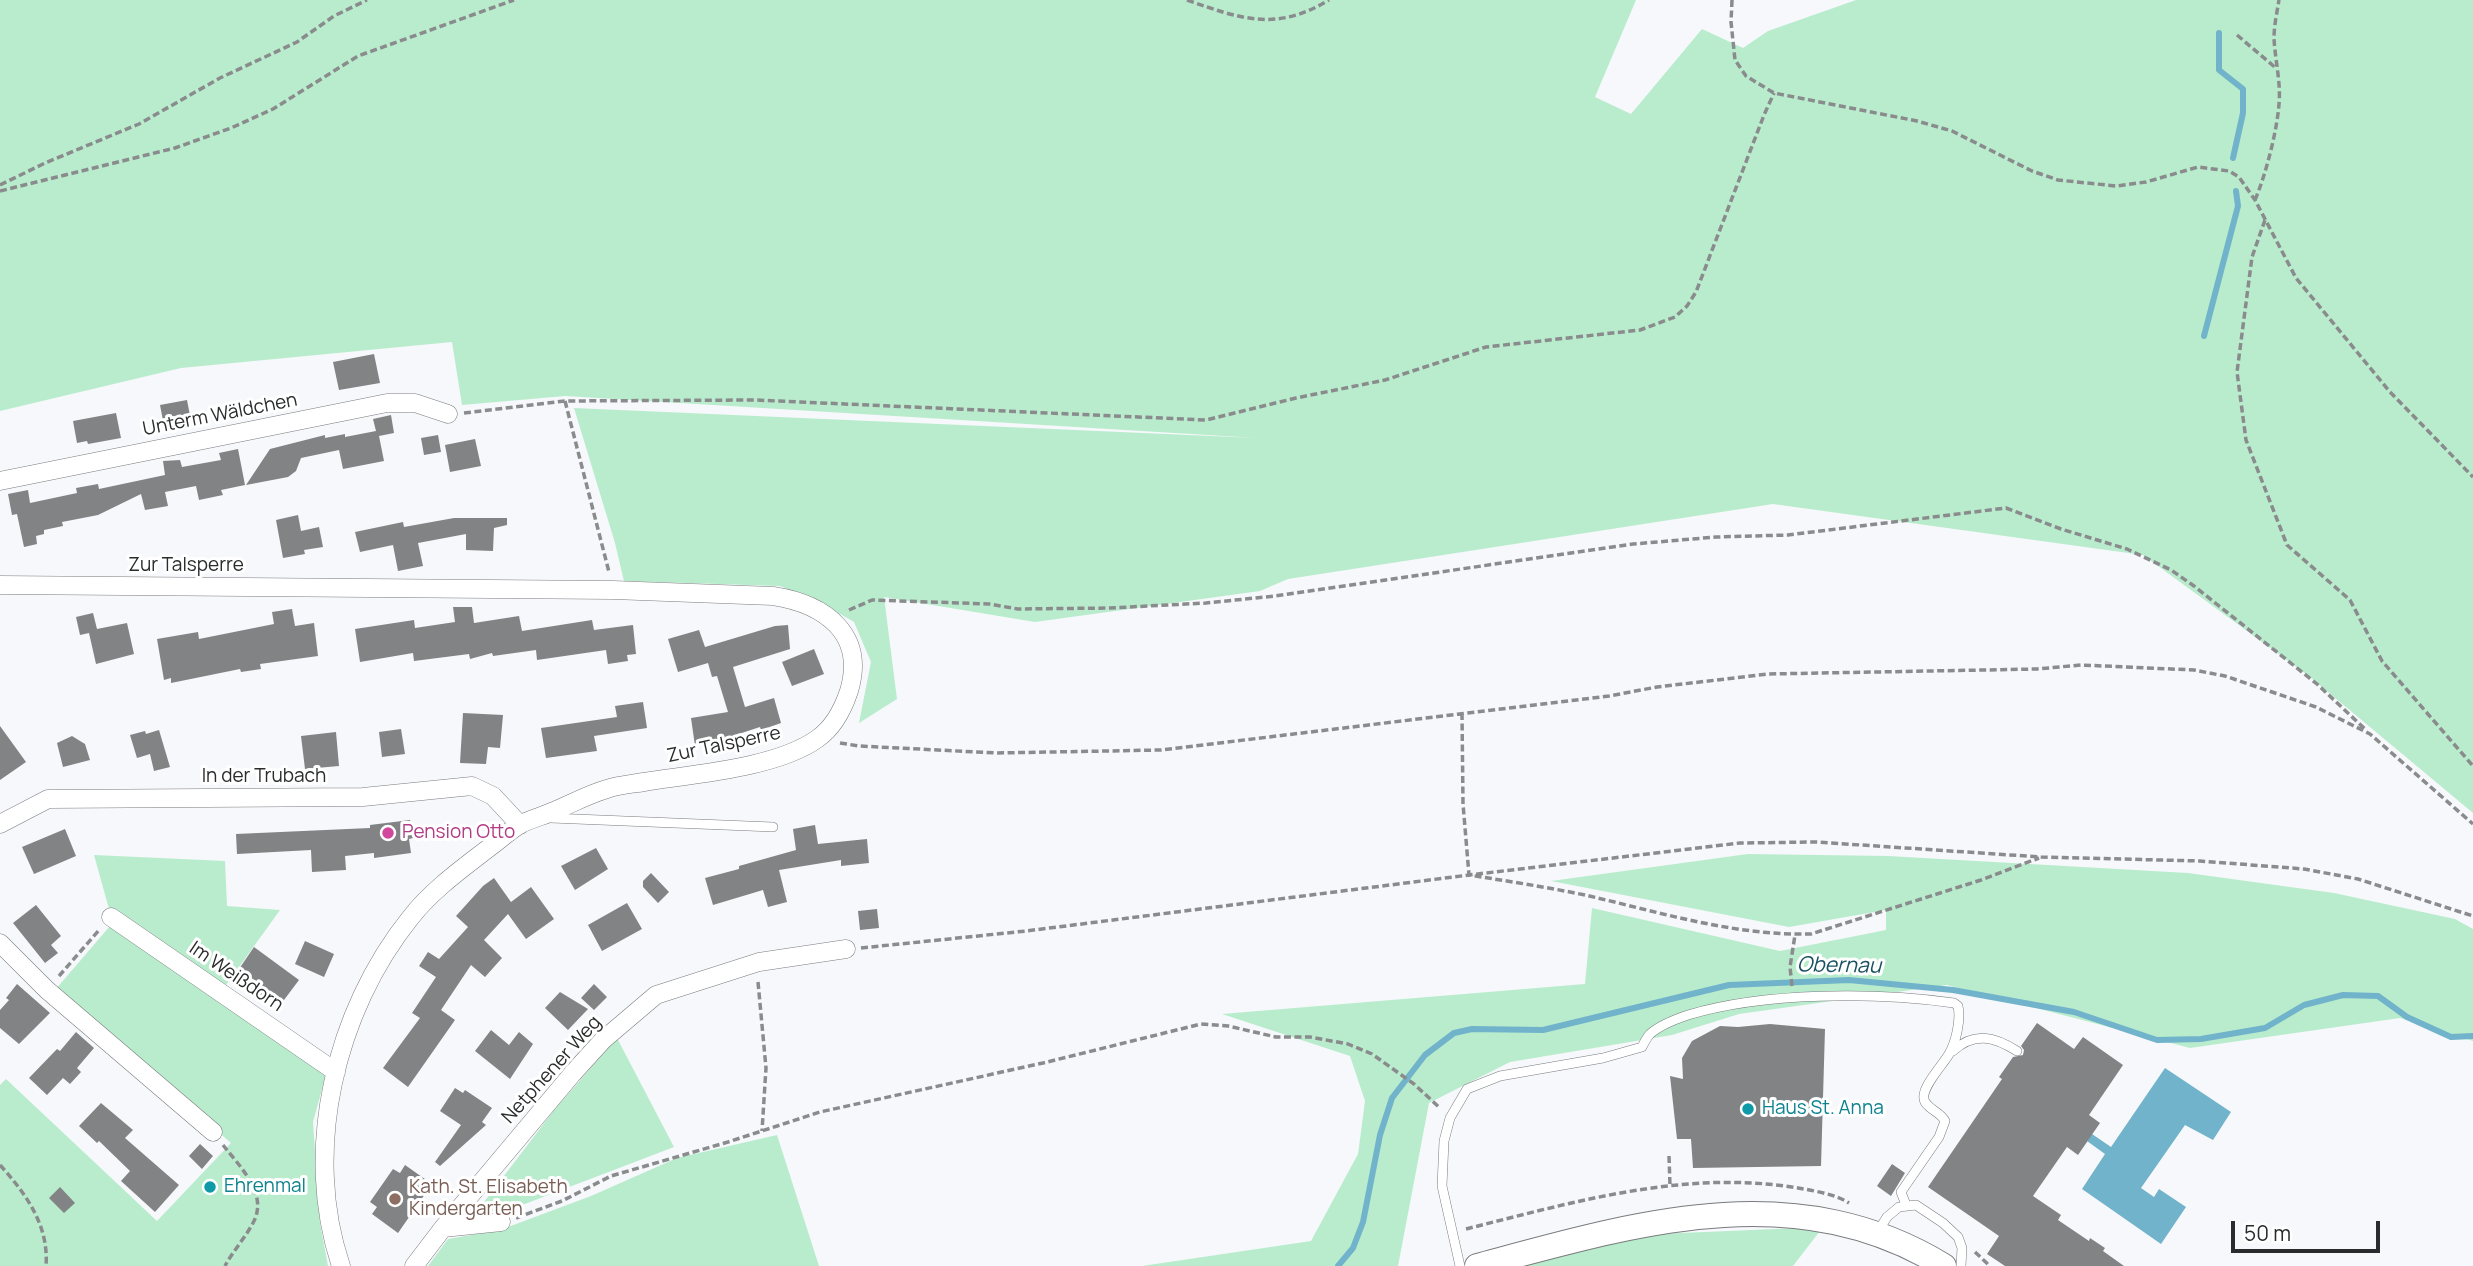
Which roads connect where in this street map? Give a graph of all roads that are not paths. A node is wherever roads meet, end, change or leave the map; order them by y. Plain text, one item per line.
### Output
1 (448, 414) road end
2 (0, 481) edge
3 (0, 585) edge
4 (538, 817) junction
5 (0, 824) edge
6 (520, 825) junction
7 (773, 827) dead end
8 (111, 917) road end
9 (0, 943) edge
10 (846, 949) road end
11 (2017, 1052) dead end
12 (1949, 1054) junction
13 (336, 1072) junction
14 (213, 1132) road end
15 (1906, 1205) junction
16 (501, 1223) road end
17 (443, 1228) junction
18 (1877, 1234) junction
19 (341, 1266) edge
20 (414, 1266) edge
21 (1460, 1266) edge
22 (1478, 1266) edge
23 (1944, 1266) edge
24 (1961, 1266) edge

1 - 2 street, Unterm Wäldchen
3 - 4 street, Zur Talsperre
4 - 6 street, Zur Talsperre
4 - 7 lane
5 - 6 street, In der Trubach
6 - 13 street, Zur Talsperre
8 - 13 street, Im Weißdorn
9 - 14 street
10 - 17 street, Netphener Weg
11 - 12 lane
12 - 15 lane
12 - 21 lane
13 - 19 street, Zur Talsperre
15 - 18 lane
15 - 24 lane
16 - 17 street
17 - 20 street, Netphener Weg
18 - 22 street
18 - 23 street

